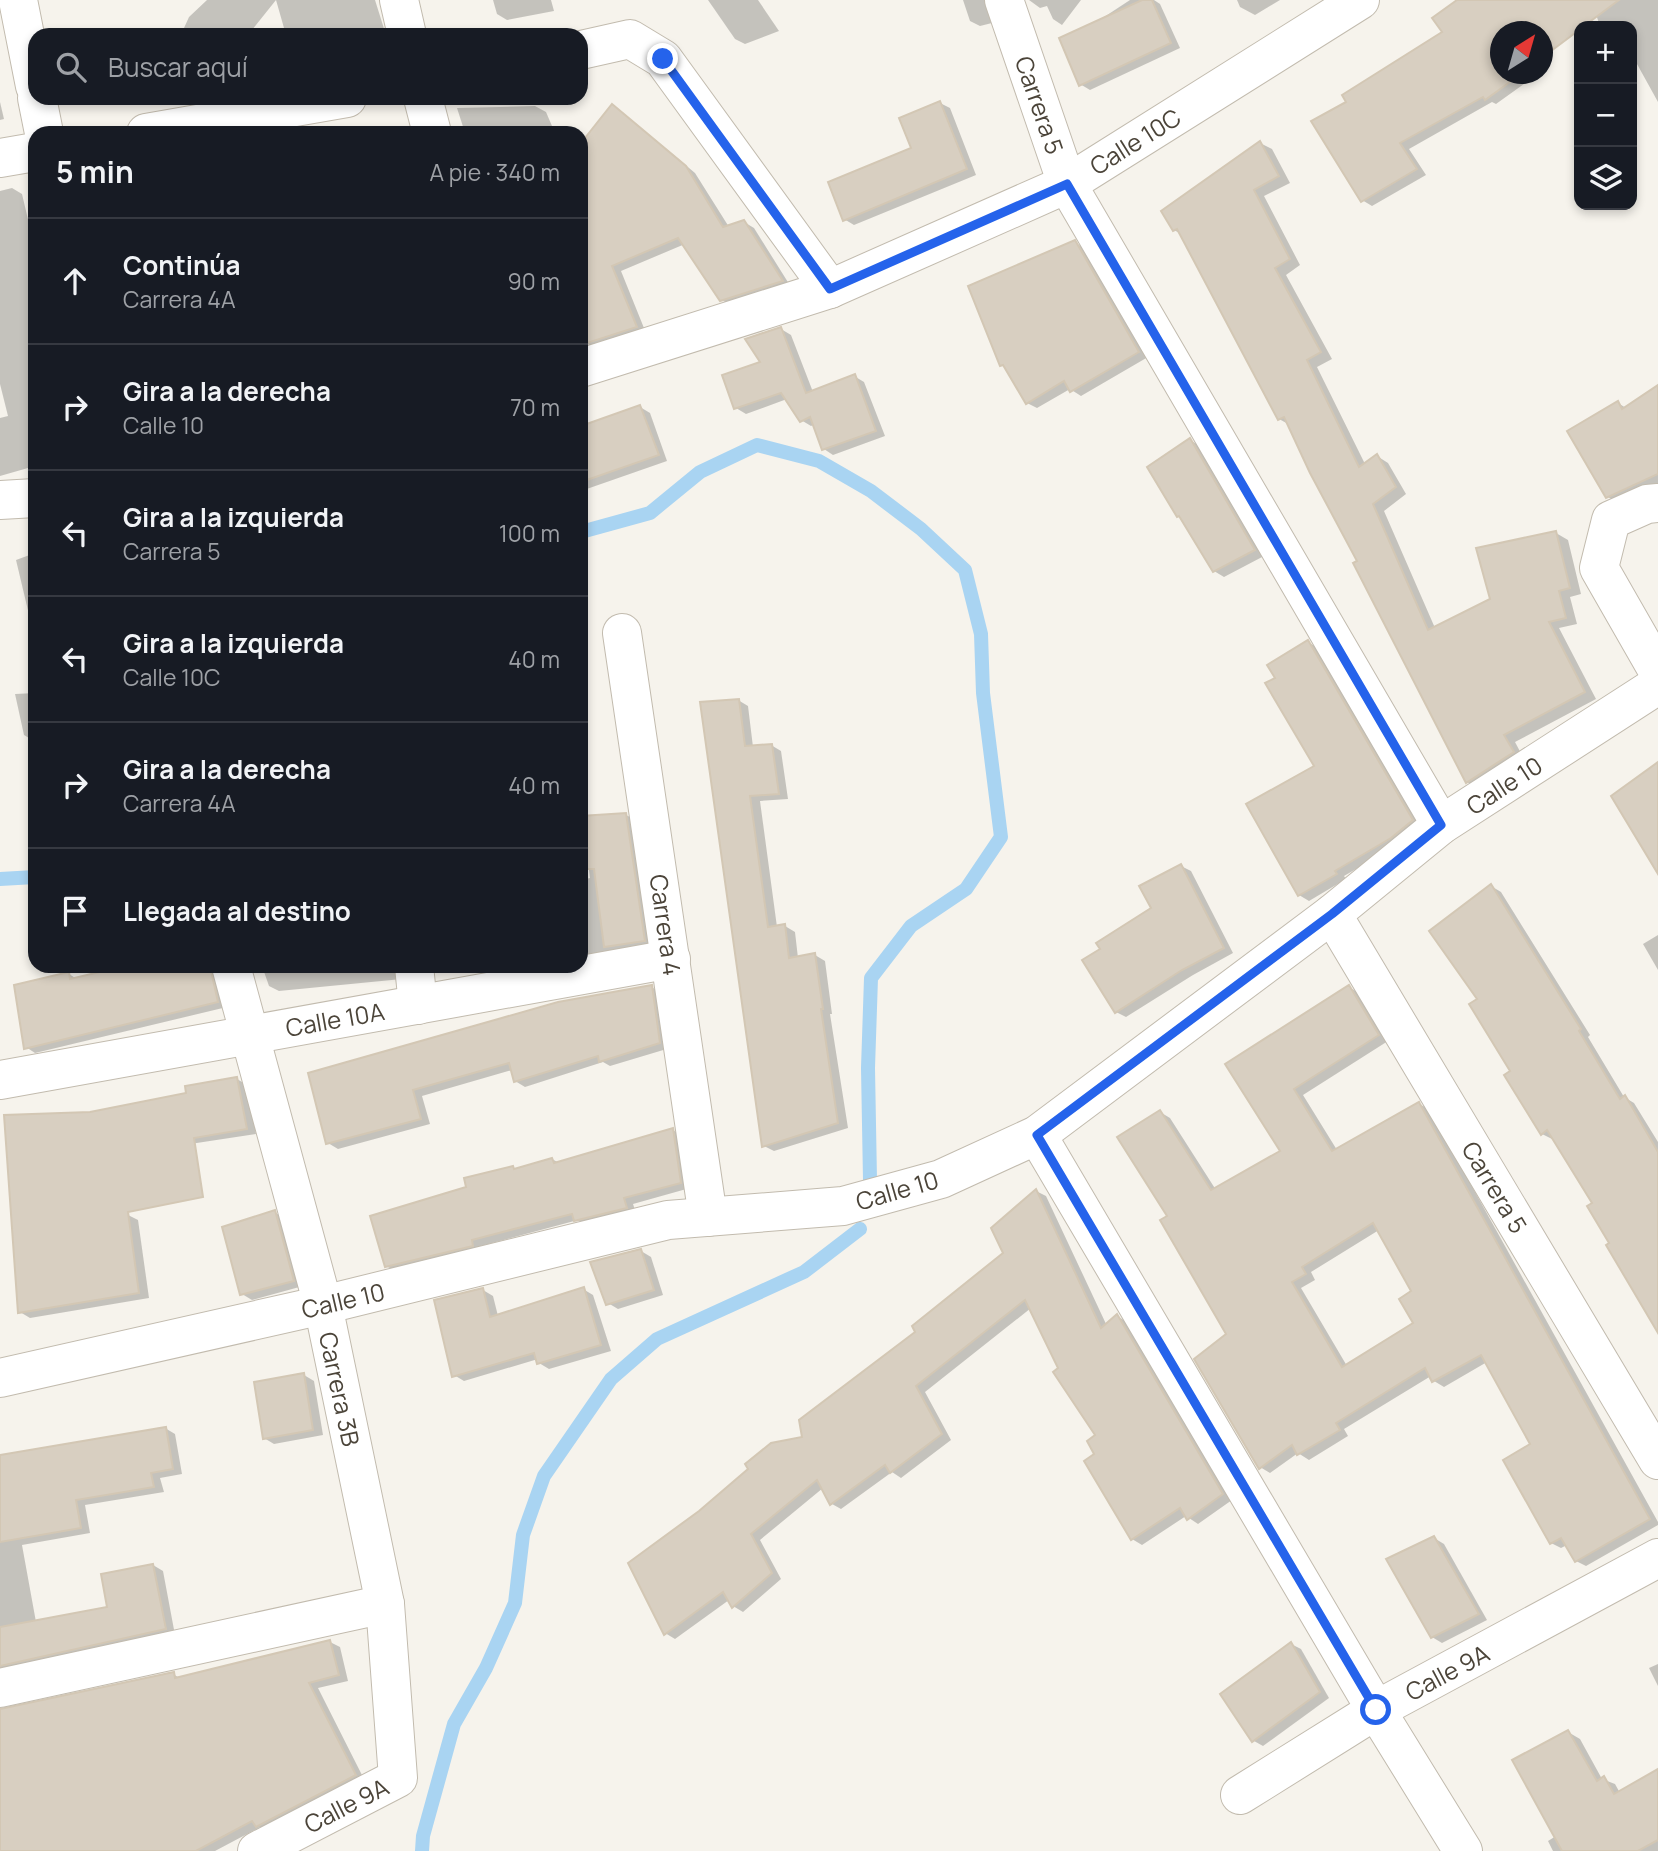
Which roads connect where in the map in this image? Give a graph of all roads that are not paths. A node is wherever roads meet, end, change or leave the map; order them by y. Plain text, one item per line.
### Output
1 (18, 0) edge
2 (399, 0) edge
3 (1004, 0) edge
4 (1360, 0) edge
5 (405, 28) edge
6 (588, 48) edge
7 (28, 51) edge
8 (38, 105) edge
9 (307, 105) edge
10 (425, 105) edge
11 (43, 126) edge
12 (186, 126) edge
13 (430, 126) edge
14 (28, 153) edge
15 (0, 158) edge
16 (1067, 184) junction
17 (830, 289) junction
18 (588, 366) edge
19 (28, 498) edge
20 (0, 500) edge
21 (1658, 503) edge
22 (622, 633) dead end
23 (1658, 671) edge
24 (1658, 685) edge
25 (1441, 825) junction
26 (1332, 914) junction
27 (671, 959) junction
28 (232, 973) edge
29 (415, 973) edge
30 (418, 1004) junction
31 (248, 1035) junction
32 (0, 1080) edge
33 (1037, 1135) junction
34 (708, 1217) junction
35 (323, 1305) junction
36 (0, 1378) edge
37 (1658, 1460) edge
38 (1658, 1558) edge
39 (385, 1604) junction
40 (0, 1688) edge
41 (1376, 1710) junction
42 (398, 1778) joint
43 (1240, 1795) dead end
44 (257, 1851) edge
45 (1463, 1851) edge

1 - 7 street
2 - 5 street
3 - 16 street, Carrera 5
4 - 16 street, Calle 10C
6 - 17 street
8 - 11 street
9 - 12 street
10 - 13 street
14 - 15 street
16 - 17 street, Calle 10C
16 - 25 street, Carrera 5
17 - 18 street, Calle 10C
19 - 20 street
21 - 23 street
22 - 27 street, Carrera 4
24 - 25 street, Calle 10
25 - 26 street, Calle 10
26 - 33 street, Calle 10
26 - 37 street, Carrera 5
27 - 30 street, Calle 10A
27 - 34 street, Carrera 4
28 - 31 street, Carrera 3B
29 - 30 street
30 - 31 street, Calle 10A
31 - 32 street, Calle 10A
31 - 35 street, Carrera 3B
33 - 34 street, Calle 10
33 - 41 street
34 - 35 street, Calle 10
35 - 36 street, Calle 10
35 - 39 street, Carrera 3B
38 - 41 street, Calle 9A
39 - 40 street
39 - 42 street, Carrera 3B
41 - 43 street, Calle 9A
41 - 45 street
42 - 44 street, Calle 9A

